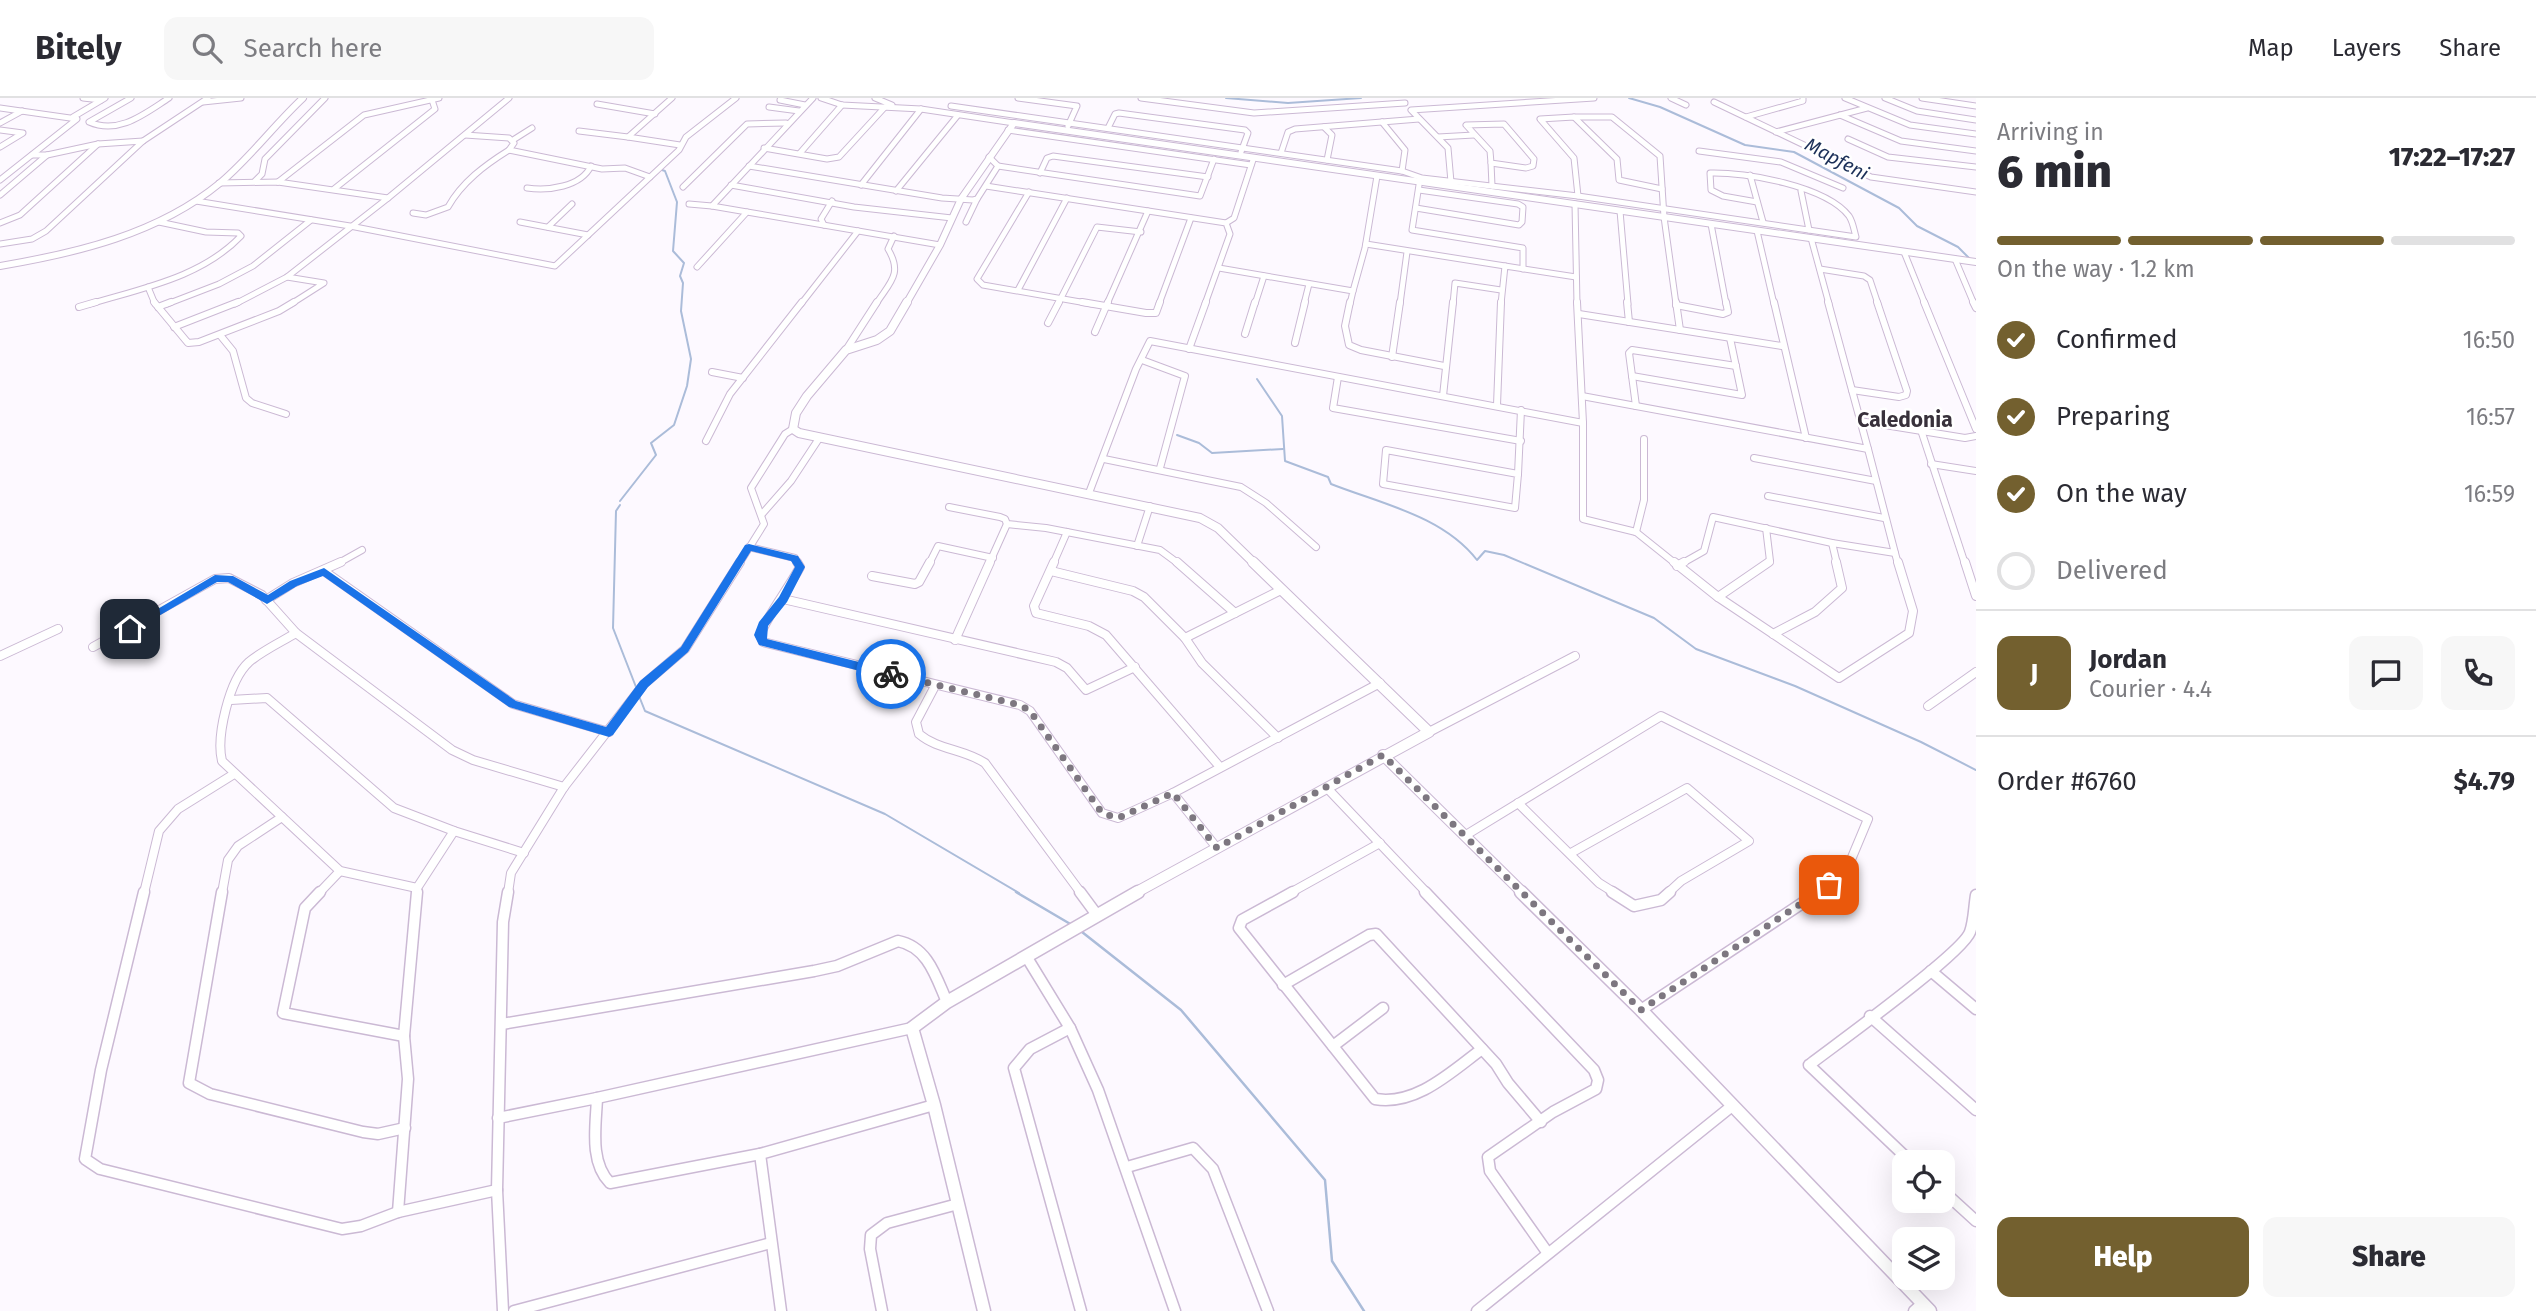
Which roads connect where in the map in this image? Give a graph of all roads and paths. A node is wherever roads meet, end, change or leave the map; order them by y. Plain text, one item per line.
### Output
1 (83, 98) edge
2 (131, 98) edge
3 (169, 98) edge
4 (208, 98) edge
5 (241, 98) edge
6 (303, 98) edge
7 (325, 98) edge
8 (439, 98) edge
9 (509, 98) edge
10 (673, 98) edge
11 (736, 98) edge
12 (813, 98) edge
13 (821, 98) edge
14 (875, 98) edge
15 (915, 98) edge
16 (956, 98) edge
17 (1018, 98) edge
18 (1141, 98) edge
19 (1594, 98) edge
20 (1671, 98) edge
21 (1727, 98) edge
22 (1803, 98) edge
23 (1845, 98) edge
24 (1885, 98) edge
25 (1922, 98) edge
26 (103, 99) edge
27 (432, 100) edge
28 (780, 100) dead end
29 (201, 102) junction
30 (1405, 103) dead end
31 (597, 104) dead end
32 (805, 105) junction
33 (842, 105) junction
34 (1686, 105) dead end
35 (951, 106) junction
36 (1976, 106) edge
37 (769, 107) dead end
38 (885, 107) junction
39 (897, 107) junction
40 (0, 108) edge
41 (910, 108) junction
42 (1867, 108) junction
43 (921, 110) junction
44 (22, 111) junction
45 (799, 111) junction
46 (944, 113) junction
47 (655, 114) junction
48 (958, 115) junction
49 (1840, 115) junction
50 (73, 117) junction
51 (1574, 117) junction
52 (1746, 117) junction
53 (1419, 120) junction
54 (1976, 120) edge
55 (1382, 122) junction
56 (0, 123) edge
57 (786, 123) junction
58 (1070, 123) junction
59 (640, 126) junction
60 (1011, 127) junction
61 (1324, 127) junction
62 (532, 128) dead end
63 (1108, 128) junction
64 (0, 130) edge
65 (1064, 130) junction
66 (579, 131) dead end
67 (1776, 132) junction
68 (469, 133) junction
69 (1976, 134) edge
70 (1474, 135) junction
71 (628, 137) junction
72 (1438, 137) junction
73 (1848, 138) dead end
74 (639, 139) junction
75 (513, 140) junction
76 (143, 141) junction
77 (98, 144) junction
78 (680, 145) junction
79 (0, 148) edge
80 (764, 148) junction
81 (1243, 148) junction
82 (509, 150) junction
83 (1699, 151) dead end
84 (1976, 151) edge
85 (800, 153) junction
86 (1282, 153) junction
87 (31, 155) junction
88 (47, 155) junction
89 (1240, 156) junction
90 (989, 157) junction
91 (1214, 159) junction
92 (1327, 160) junction
93 (1253, 162) junction
94 (1490, 163) junction
95 (591, 166) junction
96 (749, 166) junction
97 (998, 166) junction
98 (1976, 167) edge
99 (1402, 171) junction
100 (1040, 173) junction
101 (1377, 176) junction
102 (1750, 176) junction
103 (650, 177) junction
104 (1208, 177) junction
105 (0, 180) edge
106 (255, 181) junction
107 (278, 182) junction
108 (1420, 182) junction
109 (1451, 182) junction
110 (219, 183) junction
111 (730, 185) junction
112 (861, 185) junction
113 (986, 186) junction
114 (1492, 186) junction
115 (683, 187) dead end
116 (527, 188) dead end
117 (1843, 188) dead end
118 (334, 189) junction
119 (1662, 189) junction
120 (1419, 190) junction
121 (896, 191) junction
122 (1801, 191) junction
123 (1029, 192) junction
124 (1976, 192) edge
125 (0, 195) edge
126 (1578, 196) junction
127 (388, 198) junction
128 (1068, 198) junction
129 (977, 199) junction
130 (961, 200) junction
131 (196, 201) junction
132 (832, 201) junction
133 (1757, 202) junction
134 (572, 204) dead end
135 (689, 204) dead end
136 (1575, 204) junction
137 (712, 206) junction
138 (1416, 208) junction
139 (1663, 208) junction
140 (1148, 211) junction
141 (1620, 211) junction
142 (747, 212) junction
143 (413, 213) dead end
144 (1664, 217) junction
145 (952, 218) junction
146 (1191, 218) junction
147 (311, 220) junction
148 (159, 222) junction
149 (520, 222) dead end
150 (966, 222) dead end
151 (1763, 222) junction
152 (0, 223) edge
153 (1226, 223) junction
154 (1712, 224) junction
155 (824, 225) junction
156 (350, 226) junction
157 (548, 227) junction
158 (1809, 230) junction
159 (858, 231) junction
160 (1757, 231) junction
161 (1141, 232) junction
162 (588, 235) junction
163 (894, 236) junction
164 (1811, 239) junction
165 (0, 244) edge
166 (1366, 244) junction
167 (940, 245) junction
168 (1408, 252) junction
169 (1903, 252) junction
170 (1955, 259) junction
171 (1972, 262) edge
172 (0, 266) edge
173 (1505, 266) junction
174 (697, 267) dead end
175 (1219, 268) junction
176 (1523, 269) junction
177 (1819, 269) junction
178 (1264, 276) junction
179 (286, 277) junction
180 (1576, 277) junction
181 (1309, 284) junction
182 (148, 287) junction
183 (1018, 290) junction
184 (1502, 290) junction
185 (1353, 291) junction
186 (1061, 298) junction
187 (1676, 305) junction
188 (1107, 306) junction
189 (79, 307) dead end
190 (158, 307) junction
191 (1976, 308) edge
192 (1579, 314) junction
193 (1629, 321) junction
194 (1048, 323) dead end
195 (174, 327) junction
196 (1680, 330) junction
197 (1095, 332) dead end
198 (1245, 334) dead end
199 (220, 335) junction
200 (1730, 338) junction
201 (1295, 343) dead end
202 (1783, 346) junction
203 (1189, 349) junction
204 (846, 350) junction
205 (1392, 357) junction
206 (1142, 360) junction
207 (1444, 366) junction
208 (1736, 366) junction
209 (712, 372) dead end
210 (1632, 376) junction
211 (1338, 377) junction
212 (743, 378) junction
213 (1852, 390) junction
214 (1443, 396) junction
215 (1582, 396) junction
216 (1497, 405) junction
217 (1636, 406) junction
218 (1521, 410) junction
219 (286, 414) dead end
220 (1860, 421) junction
221 (1583, 423) junction
222 (793, 429) junction
223 (1976, 429) edge
224 (1921, 430) junction
225 (1976, 436) edge
226 (820, 437) junction
227 (1806, 438) junction
228 (1644, 439) dead end
229 (706, 441) dead end
230 (1521, 441) junction
231 (1868, 449) junction
232 (1754, 458) dead end
233 (1104, 459) junction
234 (1931, 464) junction
235 (1160, 468) junction
236 (1976, 471) edge
237 (1519, 474) junction
238 (1876, 481) junction
239 (1089, 493) junction
240 (1768, 496) dead end
241 (1150, 506) junction
242 (949, 507) dead end
243 (762, 514) junction
244 (1884, 518) junction
245 (1007, 524) junction
246 (1766, 528) junction
247 (1067, 532) junction
248 (1636, 532) junction
249 (1832, 543) junction
250 (1137, 546) junction
251 (749, 547) junction
252 (1316, 547) dead end
253 (362, 550) dead end
254 (1895, 553) junction
255 (993, 558) junction
256 (1677, 566) junction
257 (324, 571) junction
258 (1051, 571) junction
259 (872, 576) dead end
260 (1281, 590) junction
261 (1976, 596) edge
262 (1718, 597) junction
263 (267, 600) junction
264 (783, 600) junction
265 (1235, 612) junction
266 (58, 629) dead end
267 (296, 633) junction
268 (1773, 634) junction
269 (1185, 638) junction
270 (955, 640) junction
271 (93, 647) dead end
272 (0, 656) edge
273 (1575, 656) dead end
274 (1135, 667) junction
275 (1976, 672) edge
276 (1381, 683) junction
277 (935, 686) junction
278 (231, 700) junction
279 (1928, 706) dead end
280 (609, 732) junction
281 (1429, 732) junction
282 (1278, 738) junction
283 (1383, 755) junction
284 (1220, 767) junction
285 (234, 774) junction
286 (564, 787) junction
287 (1327, 788) junction
288 (1173, 793) junction
289 (1518, 803) junction
290 (282, 817) junction
291 (454, 831) junction
292 (1466, 835) junction
293 (1380, 843) junction
294 (1217, 848) junction
295 (524, 853) junction
296 (1571, 853) junction
297 (340, 871) junction
298 (417, 888) junction
299 (1976, 895) edge
300 (1097, 915) junction
301 (1026, 956) junction
302 (1931, 971) junction
303 (1283, 985) junction
304 (947, 1002) junction
305 (1383, 1008) dead end
306 (1976, 1009) edge
307 (1641, 1010) junction
308 (1870, 1016) junction
309 (502, 1024) junction
310 (912, 1028) junction
311 (1070, 1028) junction
312 (404, 1036) junction
313 (1333, 1046) junction
314 (1482, 1049) junction
315 (597, 1098) junction
316 (934, 1105) junction
317 (1732, 1106) junction
318 (1976, 1110) edge
319 (498, 1118) junction
320 (1541, 1122) junction
321 (405, 1128) junction
322 (1898, 1150) edge
323 (760, 1154) junction
324 (1127, 1167) junction
325 (497, 1190) junction
326 (1955, 1202) edge
327 (958, 1204) junction
328 (398, 1212) junction
329 (1976, 1221) edge
330 (771, 1243) junction
331 (1547, 1252) junction
332 (1922, 1308) edge
333 (503, 1311) edge
334 (514, 1311) edge
335 (781, 1311) edge
336 (881, 1311) edge
337 (984, 1311) edge
338 (1081, 1311) edge
339 (1175, 1311) edge
340 (1268, 1311) edge
341 (1477, 1311) edge

1 - 26 street
2 - 3 street
4 - 29 street
5 - 29 street
6 - 110 street
7 - 106 street
8 - 27 street
9 - 68 street
10 - 47 street
11 - 78 street
12 - 32 street
13 - 33 street
14 - 39 street
15 - 41 street
16 - 35 street
17 - 58 street
18 - 30 street
19 - 53 street
20 - 34 street
21 - 52 street
22 - 52 street
23 - 42 street
24 - 54 street
25 - 36 street
26 - 50 street
27 - 107 street
27 - 118 street
28 - 32 street
29 - 76 street
31 - 47 street
32 - 45 street
33 - 38 street
33 - 85 street
35 - 46 street
35 - 58 street
37 - 45 street
38 - 39 street
38 - 85 street
39 - 41 street
40 - 44 street
41 - 43 street
42 - 49 street
42 - 69 street
43 - 46 street
43 - 112 street
44 - 50 street
44 - 56 street
45 - 57 street
46 - 48 street
47 - 59 street
48 - 60 street
48 - 121 street
49 - 67 street
49 - 84 street
50 - 87 street
51 - 119 street
51 - 119 street
51 - 126 street
52 - 67 street
53 - 55 street
53 - 72 street
55 - 61 street
55 - 99 street
57 - 80 street
57 - 115 street
58 - 63 street
58 - 65 street
59 - 71 street
59 - 74 street
60 - 65 street
60 - 90 street
60 - 91 street
61 - 86 street
61 - 92 street
62 - 75 street
63 - 81 street
63 - 81 street
64 - 79 street
65 - 89 street
66 - 71 street
67 - 124 street
68 - 75 street
68 - 127 street
70 - 72 street
70 - 94 street
70 - 94 street
71 - 74 street
72 - 109 street
73 - 98 street
74 - 78 street
75 - 82 street
76 - 77 street
76 - 165 street
77 - 88 street
77 - 152 street
78 - 103 street
80 - 85 street
80 - 96 street
81 - 86 street
81 - 89 street
82 - 95 street
82 - 143 street
83 - 117 street
86 - 92 street
87 - 88 street
87 - 105 street
88 - 125 street
89 - 93 street
90 - 97 street
90 - 130 street
91 - 93 street
91 - 104 street
92 - 99 street
93 - 101 street
93 - 153 street
94 - 114 street
95 - 103 street
95 - 116 street
96 - 111 street
96 - 112 street
97 - 100 street
97 - 113 street
99 - 109 street
100 - 104 street
100 - 104 street
101 - 108 street
101 - 166 street
102 - 122 street
102 - 133 street
102 - 133 street
103 - 162 street
106 - 107 street
106 - 110 street
107 - 118 street
108 - 120 street
108 - 136 street
109 - 114 street
110 - 131 street
111 - 132 street
111 - 137 street
112 - 121 street
113 - 123 street
113 - 129 street
114 - 126 street
118 - 127 street
119 - 139 street
120 - 138 street
120 - 138 street
121 - 130 street
122 - 158 street
122 - 158 street
123 - 128 street
123 - 183 street
126 - 139 street
127 - 156 street
128 - 140 street
128 - 183 street
129 - 130 street
129 - 150 street
130 - 145 street
131 - 147 street
131 - 148 street
132 - 145 street
132 - 155 street
133 - 151 street
134 - 157 street
135 - 137 street
136 - 141 street
136 - 180 street
137 - 142 street
138 - 176 street
139 - 144 street
139 - 151 street
140 - 146 street
140 - 161 street
141 - 144 street
141 - 193 street
142 - 155 street
142 - 174 street
144 - 154 street
144 - 187 street
145 - 167 street
146 - 153 street
146 - 188 street
147 - 156 street
147 - 190 street
148 - 172 street
148 - 182 street
149 - 157 street
151 - 158 street
153 - 175 street
154 - 160 street
154 - 187 street
155 - 159 street
156 - 162 street
156 - 179 street
157 - 162 street
159 - 163 street
159 - 212 street
160 - 164 street
160 - 202 street
161 - 186 street
161 - 188 street
163 - 167 street
163 - 204 street
164 - 169 street
164 - 177 street
166 - 168 street
166 - 185 street
167 - 204 street
168 - 173 street
168 - 205 street
169 - 170 street
169 - 223 street
170 - 171 street
170 - 191 street
173 - 176 street
173 - 184 street
175 - 178 street
175 - 203 street
176 - 180 street
177 - 213 street
177 - 213 street
178 - 181 street
178 - 198 street
179 - 195 street
179 - 199 street
180 - 192 street
181 - 185 street
181 - 201 street
182 - 189 street
182 - 190 street
183 - 186 street
184 - 207 street
184 - 216 street
185 - 205 street
186 - 188 street
186 - 194 street
187 - 196 street
188 - 197 street
190 - 195 street
192 - 193 street
192 - 215 street
193 - 196 street
195 - 199 street
196 - 200 street
199 - 219 street
200 - 202 street
200 - 208 street
202 - 227 street
203 - 206 street
203 - 211 street
204 - 222 street
205 - 207 street
206 - 233 street
206 - 235 street
207 - 214 street
208 - 210 street
208 - 210 street
209 - 212 street
210 - 217 street
211 - 214 street
211 - 230 street
212 - 229 street
213 - 220 street
214 - 216 street
215 - 217 street
215 - 221 street
216 - 218 street
217 - 227 street
218 - 221 street
218 - 230 street
220 - 224 street
220 - 231 street
221 - 248 street
222 - 226 street
222 - 243 street
224 - 225 street
224 - 234 street
226 - 239 street
226 - 243 street
227 - 231 street
228 - 248 street
230 - 237 street
231 - 238 street
232 - 238 street
233 - 235 street
233 - 239 street
234 - 236 street
234 - 261 street
235 - 252 street
237 - 237 street
238 - 244 street
239 - 241 street
240 - 244 street
241 - 250 street
241 - 260 street
242 - 245 street
243 - 251 street
244 - 254 street
245 - 247 street
245 - 255 street
246 - 249 street
246 - 256 street
246 - 262 street
247 - 250 street
247 - 258 street
248 - 256 street
249 - 254 street
249 - 268 street
250 - 265 street
251 - 264 street
251 - 280 street
253 - 257 street
254 - 268 street
255 - 259 street
255 - 270 street
256 - 262 street
257 - 263 street
257 - 280 street
258 - 269 street
258 - 274 street
260 - 265 street
260 - 276 street
262 - 268 street
263 - 267 street
263 - 271 street
264 - 270 street
264 - 277 street
265 - 269 street
266 - 272 street
267 - 278 street
267 - 286 street
269 - 282 street
270 - 274 street
273 - 281 street
274 - 284 street
275 - 279 street
276 - 281 street
276 - 282 street
277 - 288 street
277 - 300 street
278 - 285 street
278 - 291 street
280 - 286 street
281 - 283 street
282 - 284 street
283 - 287 street
283 - 292 street
284 - 288 street
285 - 290 street
285 - 328 street
286 - 295 street
287 - 293 street
287 - 294 street
288 - 294 street
289 - 292 street
289 - 296 street
289 - 307 street
290 - 297 street
290 - 321 street
291 - 295 street
291 - 298 street
292 - 307 street
293 - 303 street
293 - 320 street
294 - 300 street
295 - 309 street
296 - 296 street
297 - 298 street
297 - 312 street
298 - 312 street
299 - 302 street
300 - 301 street
301 - 304 street
301 - 311 street
302 - 306 street
302 - 308 street
303 - 313 street
303 - 314 street
304 - 309 street
304 - 310 street
305 - 313 street
307 - 317 street
308 - 318 street
308 - 322 street
309 - 319 street
310 - 315 street
310 - 316 street
311 - 324 street
311 - 338 street
312 - 321 street
313 - 314 street
314 - 320 street
315 - 319 street
315 - 323 street
316 - 323 street
316 - 327 street
317 - 331 street
317 - 332 street
319 - 325 street
320 - 331 street
321 - 328 street
323 - 330 street
324 - 339 street
324 - 340 street
325 - 328 street
325 - 333 street
326 - 329 street
327 - 336 street
327 - 337 street
330 - 334 street
330 - 335 street
331 - 341 street

